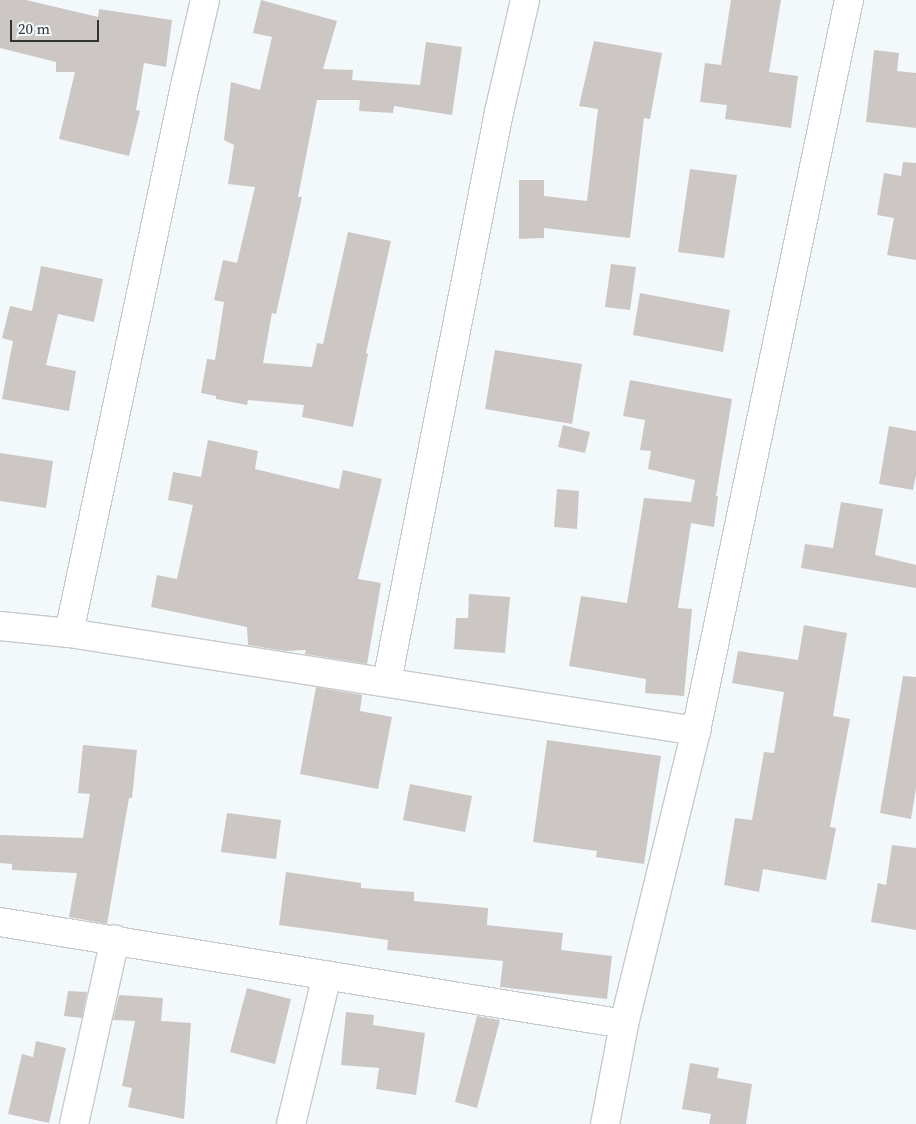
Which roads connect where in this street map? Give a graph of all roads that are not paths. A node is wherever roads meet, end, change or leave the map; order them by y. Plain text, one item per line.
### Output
1 (205, 0) edge
2 (525, 0) edge
3 (849, 0) edge
4 (0, 626) edge
5 (69, 633) junction
6 (387, 682) junction
7 (696, 731) junction
8 (0, 922) edge
9 (115, 939) junction
10 (328, 975) junction
11 (624, 1024) junction
12 (74, 1124) edge
13 (291, 1124) edge
14 (605, 1124) edge

1 - 5 street
2 - 6 street
3 - 7 street
4 - 5 street
5 - 6 street
6 - 7 street
7 - 11 street
8 - 9 street
9 - 10 street
9 - 12 street
10 - 11 street
10 - 13 street
11 - 14 street

